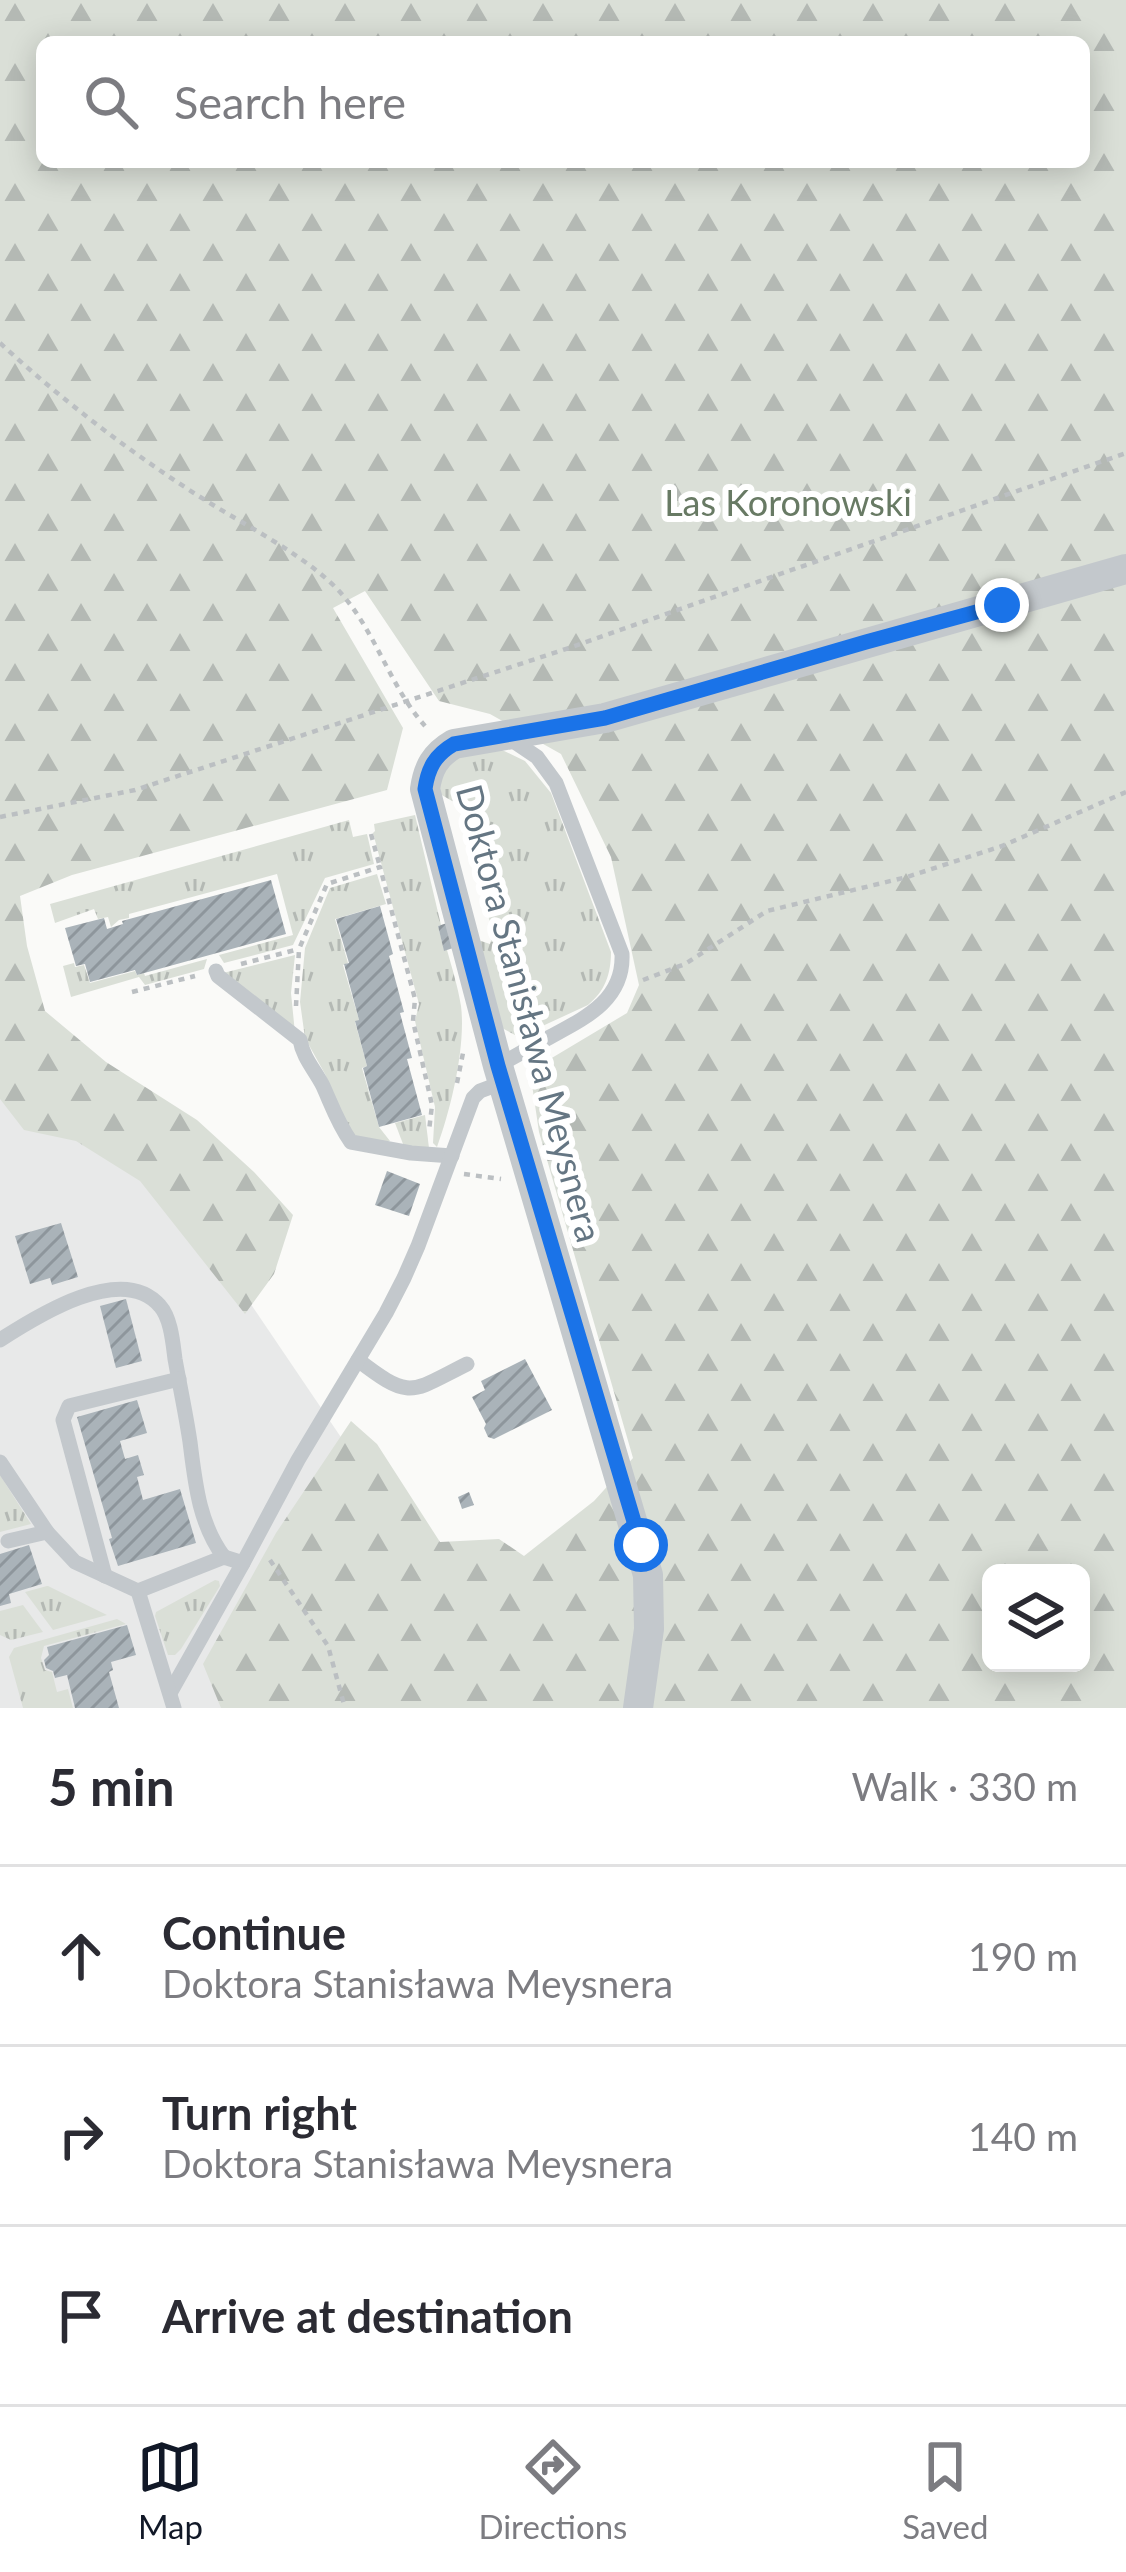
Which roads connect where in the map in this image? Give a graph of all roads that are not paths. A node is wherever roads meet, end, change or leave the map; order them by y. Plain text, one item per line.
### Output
1 (1126, 569) edge
2 (507, 736) junction
3 (216, 970) dead end
4 (501, 1074) junction
5 (452, 1156) junction
6 (0, 1340) edge
7 (358, 1360) junction
8 (467, 1364) dead end
9 (178, 1379) junction
10 (0, 1462) edge
11 (46, 1532) junction
12 (8, 1541) dead end
13 (224, 1557) junction
14 (243, 1563) junction
15 (105, 1576) junction
16 (137, 1592) junction
17 (172, 1701) edge
18 (638, 1708) edge

1 - 2 street, Doktora Stanisława Meysnera
2 - 4 street, Doktora Stanisława Meysnera
2 - 4 lane
3 - 5 lane
4 - 5 lane
4 - 18 street, Doktora Stanisława Meysnera
5 - 7 lane
6 - 9 lane
7 - 8 lane
7 - 14 lane
9 - 13 lane
9 - 15 lane
10 - 11 lane
11 - 12 lane
11 - 15 lane
13 - 14 lane
13 - 16 lane
14 - 17 lane
15 - 16 lane
16 - 17 lane

